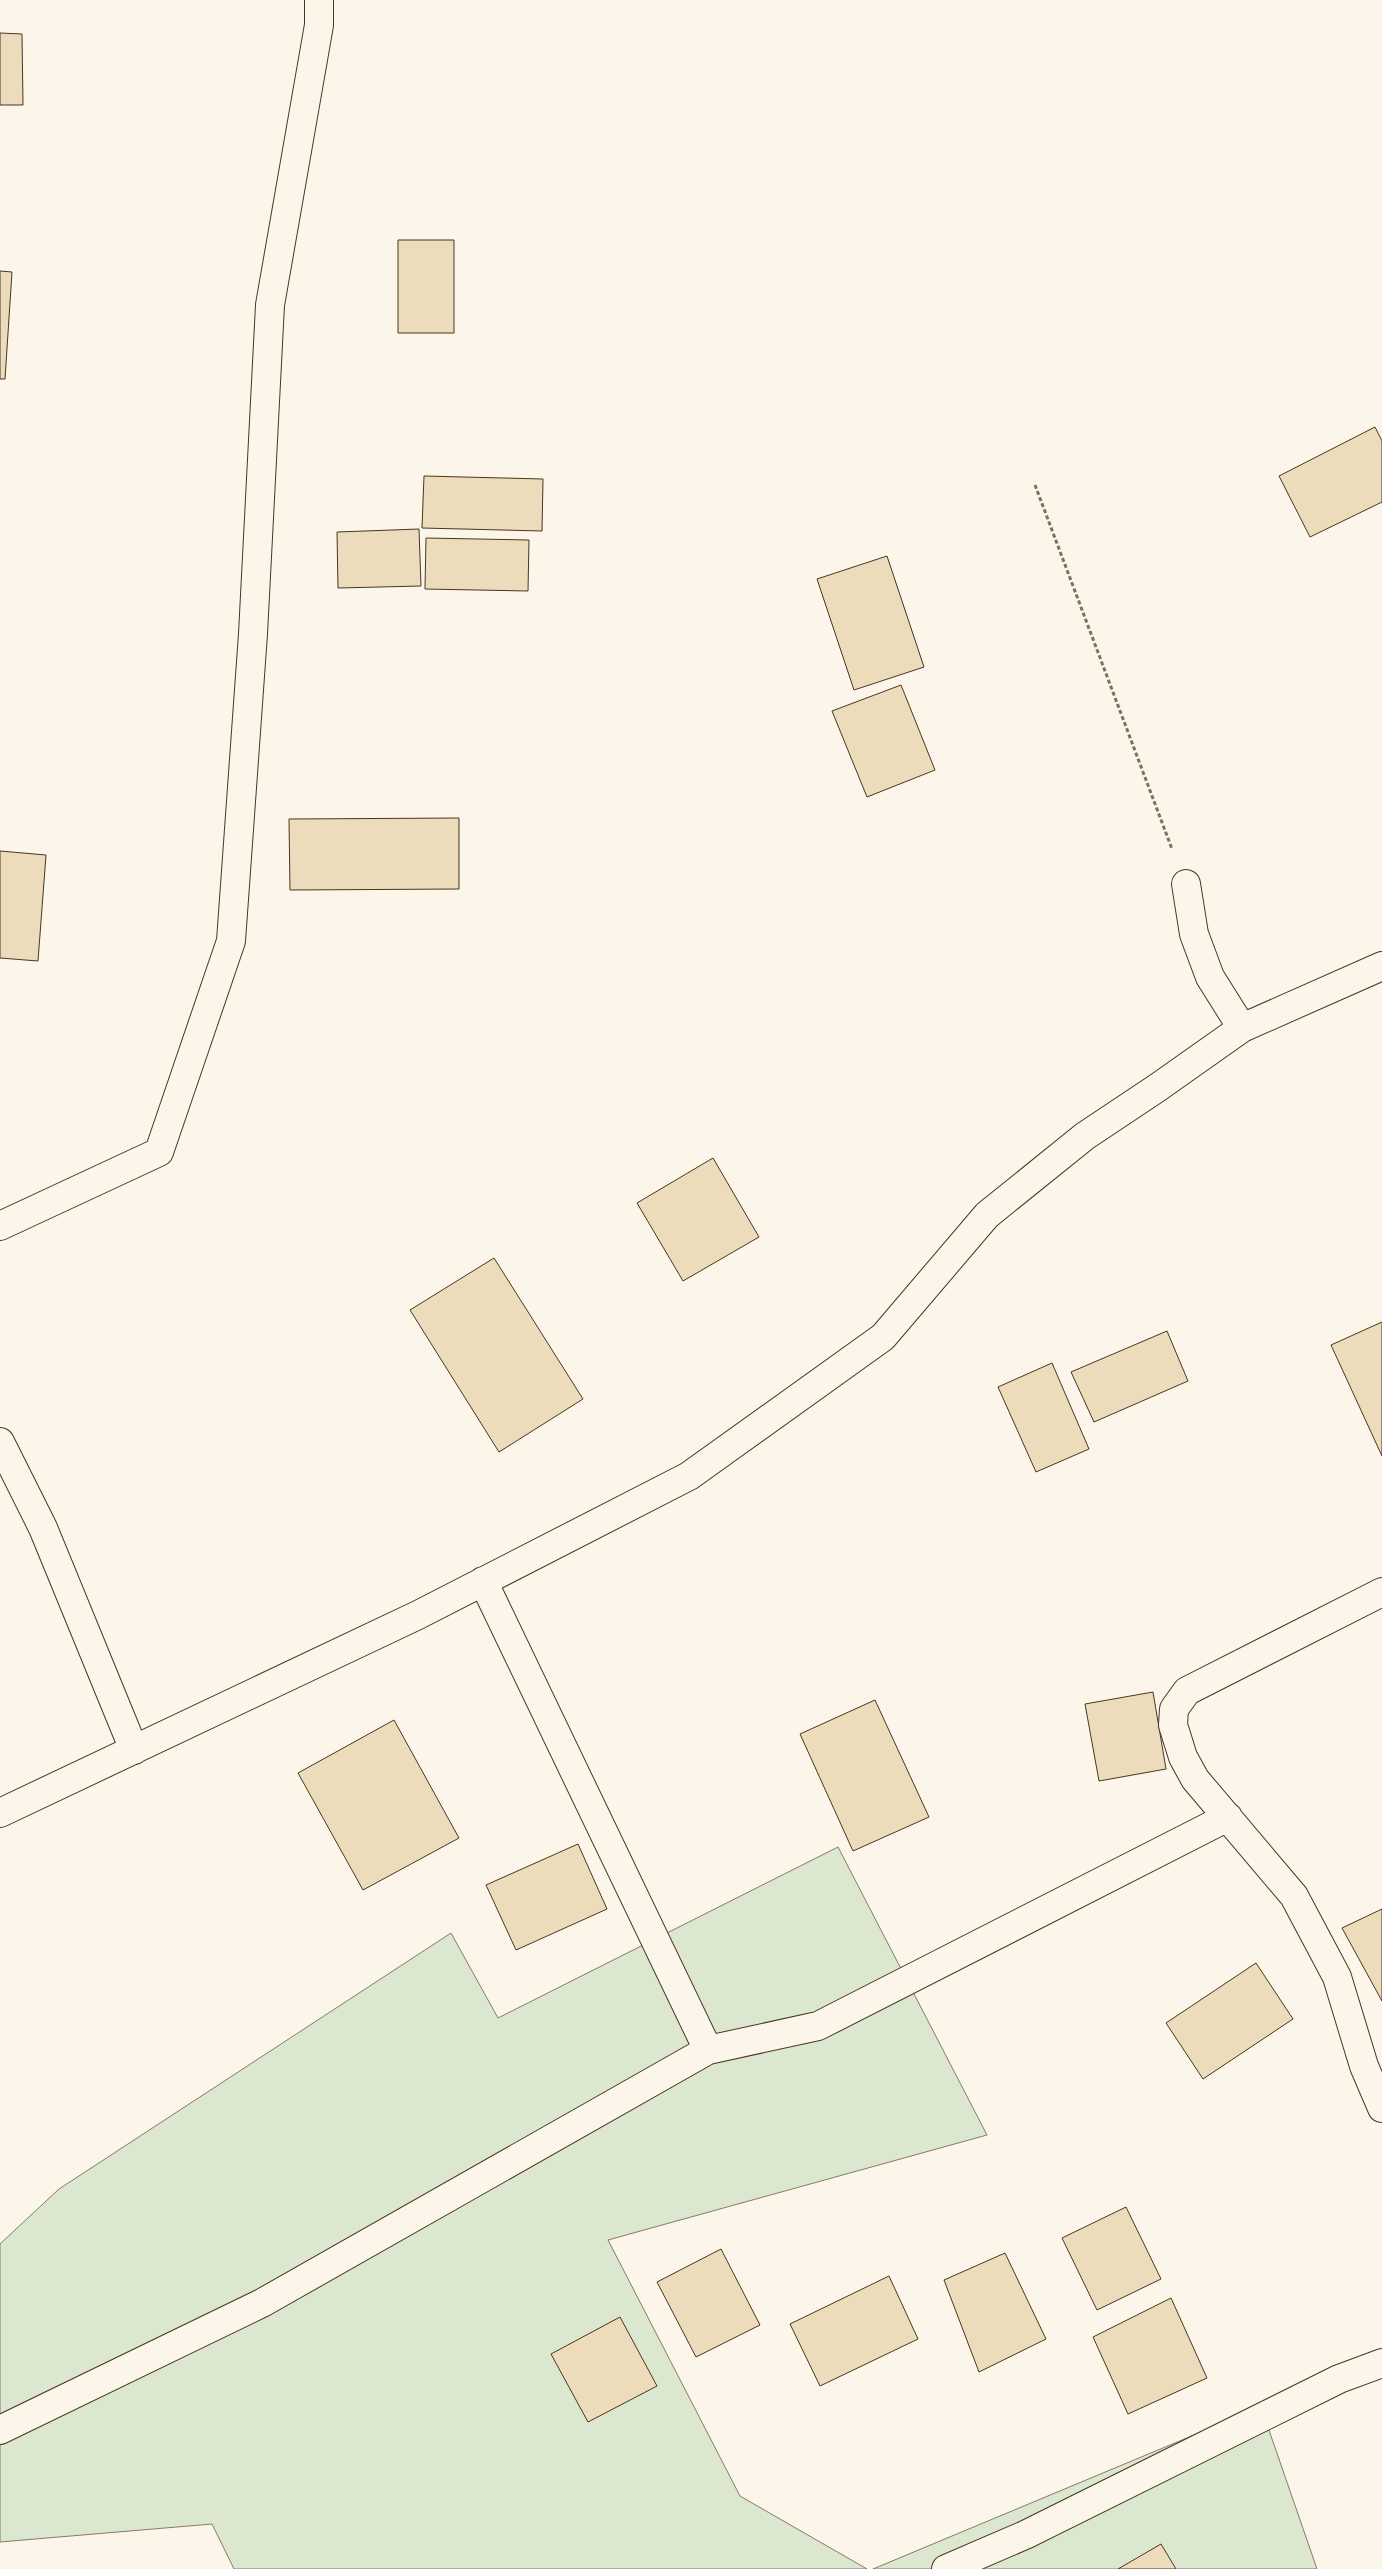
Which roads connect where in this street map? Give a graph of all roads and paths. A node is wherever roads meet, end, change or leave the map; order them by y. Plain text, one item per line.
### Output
1 (319, 0) edge
2 (1035, 485) dead end
3 (1186, 884) joint
4 (1382, 966) edge
5 (1242, 1028) junction
6 (0, 1226) edge
7 (0, 1442) edge
8 (484, 1581) junction
9 (1382, 1592) edge
10 (134, 1750) junction
11 (0, 1813) edge
12 (1228, 1817) junction
13 (708, 2050) junction
14 (1382, 2108) edge
15 (1382, 2363) edge
16 (0, 2430) edge
17 (946, 2569) edge

1 - 6 street
2 - 3 path
3 - 5 street
4 - 5 street
5 - 8 street
7 - 10 street
8 - 10 street
8 - 13 street
9 - 12 street
10 - 11 street
12 - 13 street
12 - 14 street
13 - 16 street
15 - 17 street

